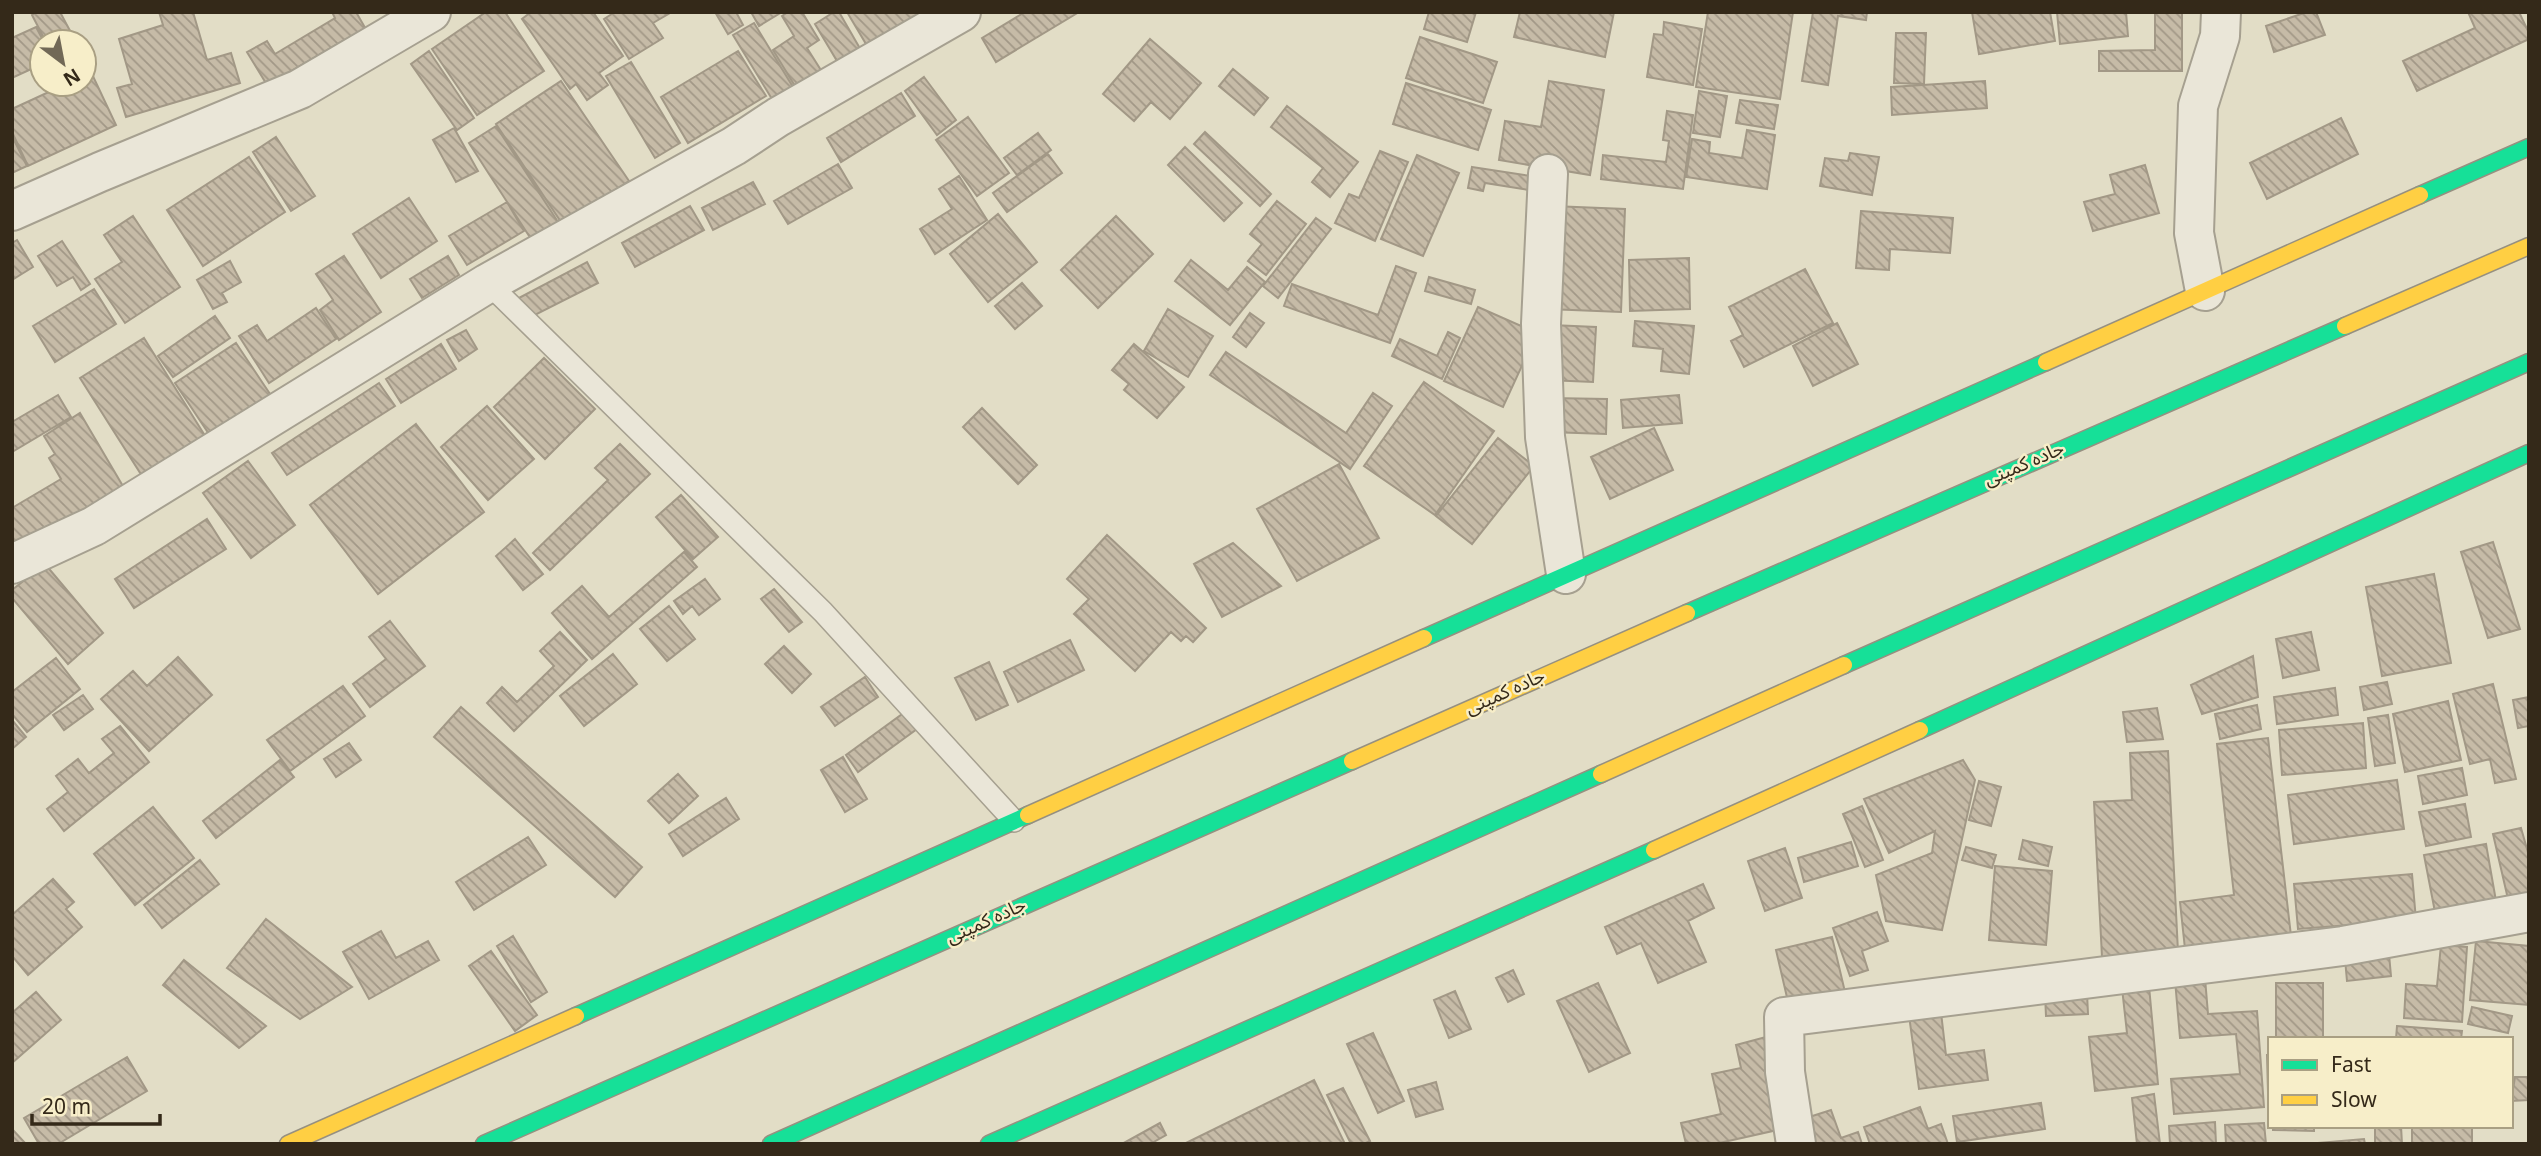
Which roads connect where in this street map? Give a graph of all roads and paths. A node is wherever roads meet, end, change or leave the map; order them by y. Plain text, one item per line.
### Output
1 (430, 12) edge
2 (961, 12) edge
3 (2221, 12) edge
4 (2529, 147) edge
5 (1548, 174) dead end
6 (12, 211) edge
7 (2529, 246) edge
8 (488, 283) junction
9 (2205, 290) junction
10 (2529, 362) edge
11 (2529, 453) edge
12 (12, 564) edge
13 (1566, 574) junction
14 (1014, 821) junction
15 (2529, 912) edge
16 (288, 1144) edge
17 (484, 1144) edge
18 (771, 1144) edge
19 (989, 1144) edge
20 (1796, 1144) edge

1 - 6 street
2 - 8 street
3 - 9 street
4 - 9 main road
5 - 13 street
7 - 17 main road, جاده کمپنی
8 - 12 street
8 - 14 lane
9 - 13 main road
10 - 18 main road
11 - 19 main road
13 - 14 main road
14 - 16 main road
15 - 20 street

